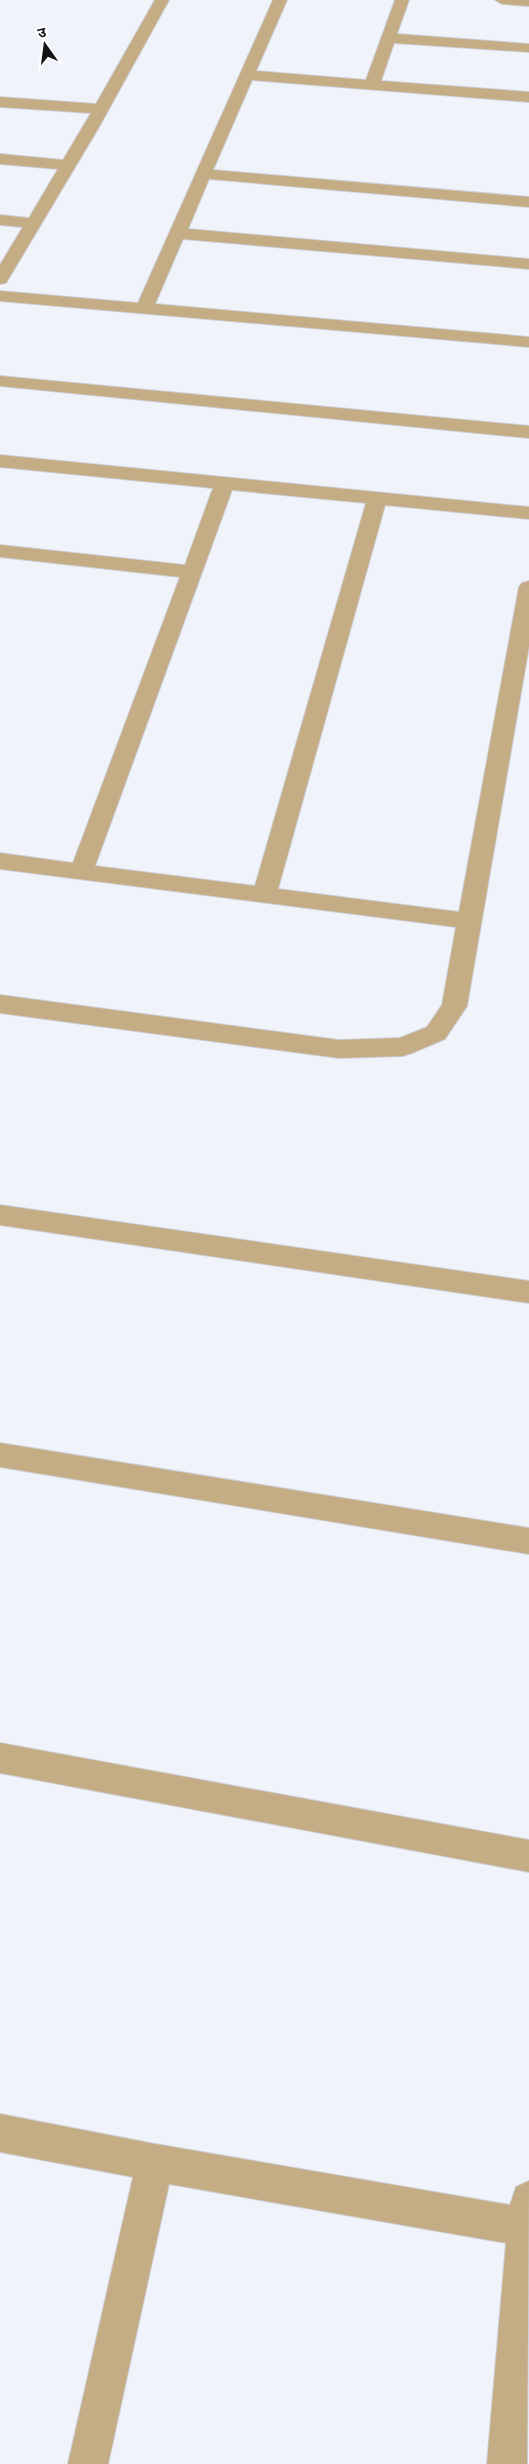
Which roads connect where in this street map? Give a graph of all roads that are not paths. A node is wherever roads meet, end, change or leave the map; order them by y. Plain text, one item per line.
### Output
1 (162, 0) edge
2 (280, 0) edge
3 (402, 0) edge
4 (502, 0) edge
5 (529, 2) edge
6 (389, 38) junction
7 (529, 48) edge
8 (246, 75) junction
9 (372, 85) junction
10 (529, 97) edge
11 (0, 102) edge
12 (100, 109) junction
13 (0, 159) edge
14 (68, 165) junction
15 (203, 174) junction
16 (529, 202) edge
17 (0, 220) edge
18 (34, 223) junction
19 (177, 233) junction
20 (529, 264) edge
21 (0, 280) edge
22 (0, 296) edge
23 (144, 309) junction
24 (529, 342) edge
25 (0, 381) edge
26 (529, 432) edge
27 (0, 461) edge
28 (225, 483) junction
29 (377, 498) junction
30 (529, 513) edge
31 (0, 551) edge
32 (193, 572) junction
33 (529, 587) edge
34 (0, 861) edge
35 (81, 872) junction
36 (264, 895) junction
37 (469, 921) junction
38 (0, 1004) edge
39 (0, 1215) edge
40 (529, 1292) edge
41 (0, 1455) edge
42 (529, 1541) edge
43 (0, 1758) edge
44 (529, 1856) edge
45 (0, 2133) edge
46 (155, 2163) junction
47 (528, 2214) edge
48 (88, 2464) edge
49 (507, 2464) edge

1 - 12 street
2 - 8 street
3 - 6 street
4 - 5 street
6 - 7 street
6 - 9 street
8 - 9 street
8 - 15 street
9 - 10 street
11 - 12 street
12 - 14 street
13 - 14 street
14 - 18 street
15 - 16 street
15 - 19 street
17 - 18 street
18 - 21 street
19 - 20 street
19 - 23 street
22 - 23 street
23 - 24 street
25 - 26 street
27 - 28 street
28 - 29 street
28 - 32 street
29 - 30 street
29 - 36 street
31 - 32 street
32 - 35 street
33 - 37 street
34 - 35 street
35 - 36 street
36 - 37 street
37 - 38 street
39 - 40 street
41 - 42 street
43 - 44 street
45 - 46 street
46 - 47 street
46 - 48 street
47 - 49 street

